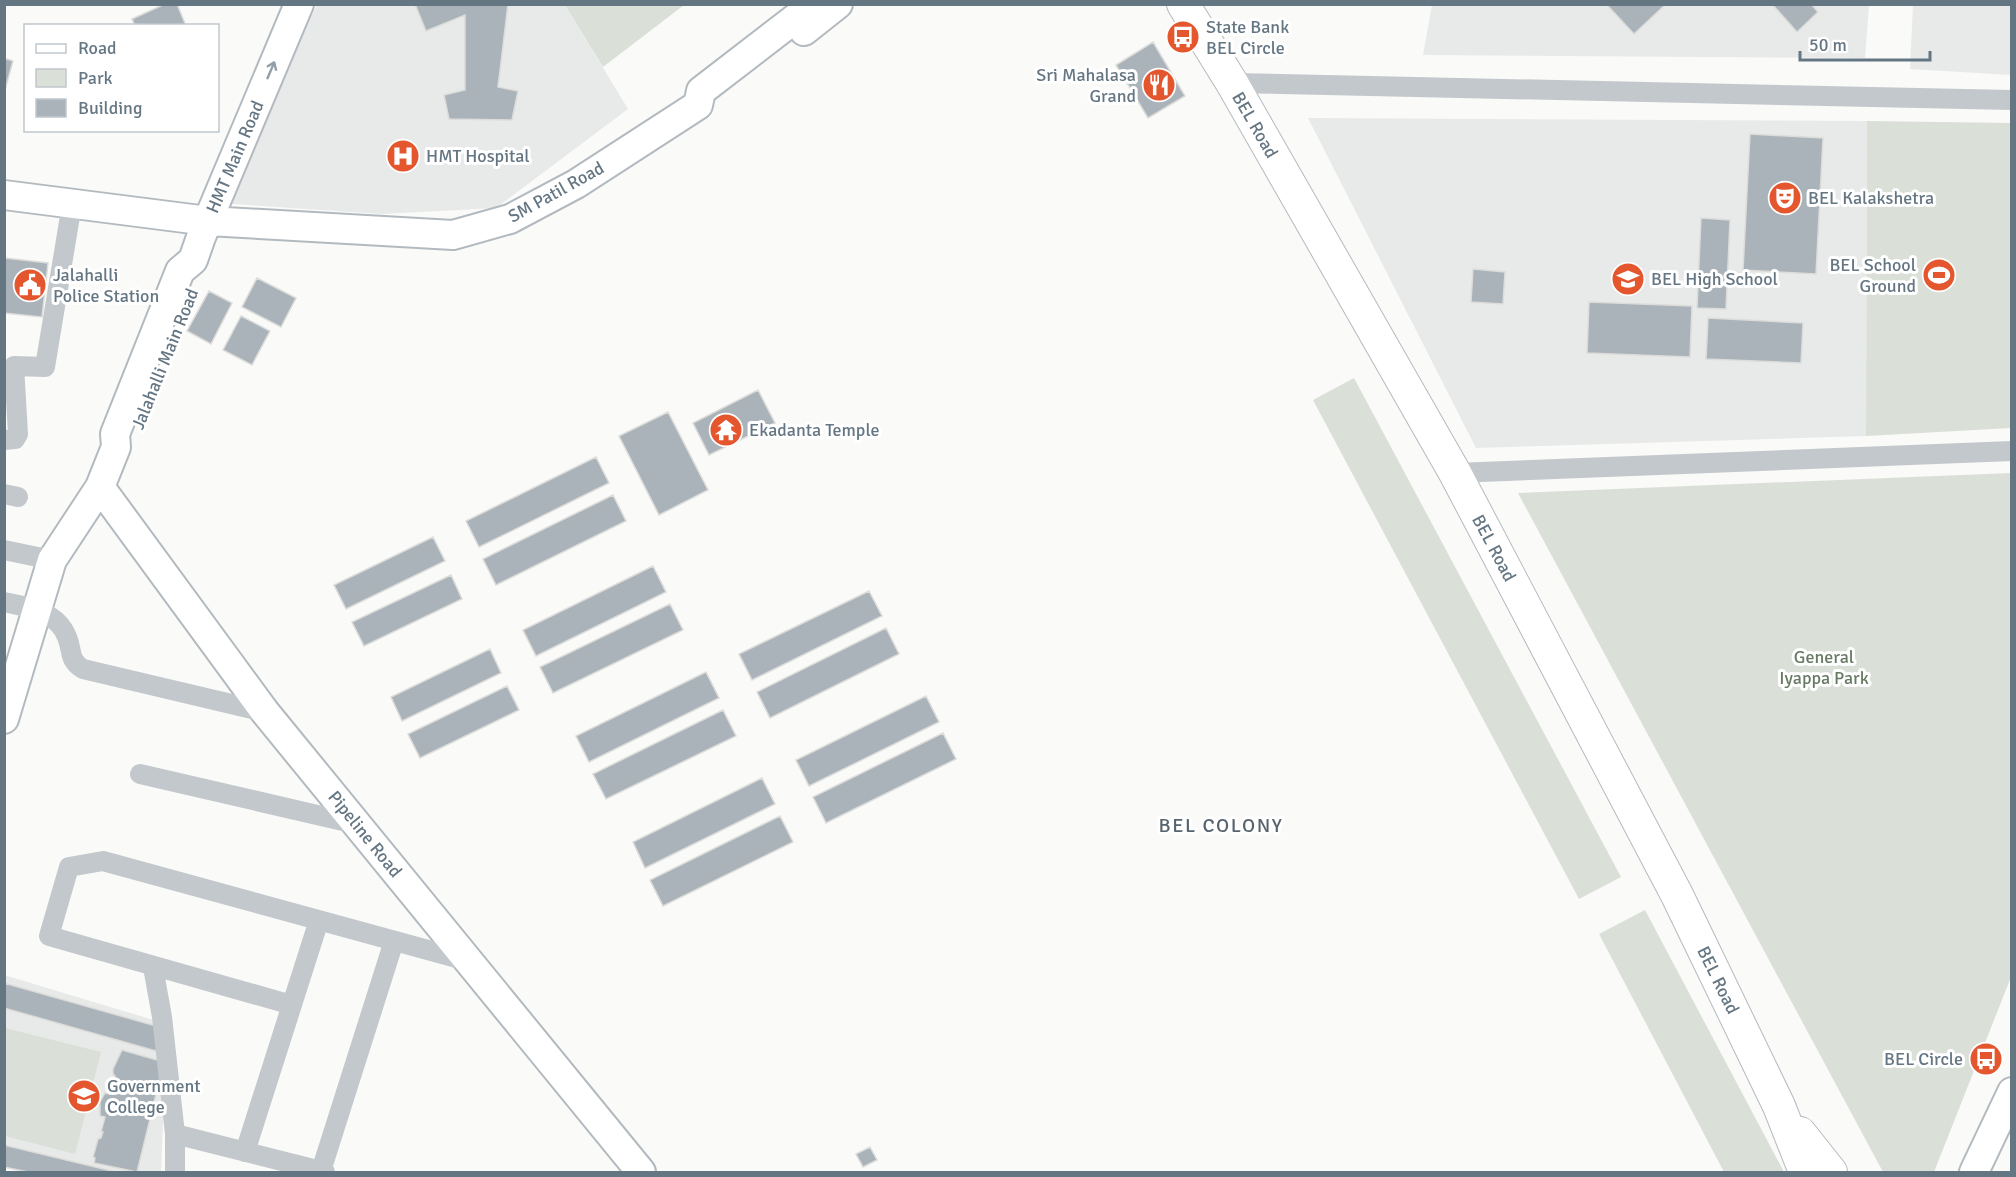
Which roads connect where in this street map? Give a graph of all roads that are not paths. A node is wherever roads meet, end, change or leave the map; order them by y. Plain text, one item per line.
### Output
1 (299, 4) edge
2 (814, 4) edge
3 (838, 4) edge
4 (1183, 4) edge
5 (1232, 83) junction
6 (2012, 100) edge
7 (698, 105) junction
8 (4, 195) edge
9 (72, 204) junction
10 (208, 221) junction
11 (9, 361) edge
12 (4, 440) edge
13 (2012, 451) edge
14 (1455, 473) junction
15 (100, 487) junction
16 (4, 550) edge
17 (52, 560) junction
18 (4, 602) edge
19 (38, 609) junction
20 (14, 653) edge
21 (6, 710) edge
22 (265, 712) junction
23 (140, 774) dead end
24 (356, 824) junction
25 (319, 920) junction
26 (394, 941) junction
27 (468, 961) junction
28 (153, 967) junction
29 (292, 1005) junction
30 (2012, 1092) edge
31 (1779, 1106) junction
32 (2012, 1129) edge
33 (175, 1134) junction
34 (245, 1152) junction
35 (323, 1172) edge
36 (175, 1173) edge
37 (641, 1173) edge
38 (1805, 1173) edge
39 (1831, 1173) edge
40 (1974, 1173) edge
41 (1992, 1173) edge

10 -> 1 street, HMT Main Road
2 - 7 street, SM Patil Road
3 - 7 street
4 - 5 main road, BEL Road
5 - 6 street
5 - 14 main road, BEL Road
7 - 10 street, SM Patil Road
8 - 9 street, HMT Main Road
9 - 10 street, HMT Main Road
9 - 11 street
10 - 15 street, Jalahalli Main Road
11 - 12 street
13 - 14 street
14 - 31 main road, BEL Road
15 - 17 street, Jalahalli Main Road
15 - 22 street, Pipeline Road
16 - 17 street
17 - 19 street, Jalahalli Main Road
18 - 19 street
19 - 20 street, Jalahalli Main Road
19 - 22 street
20 - 21 street, Jalahalli Main Road
22 - 24 street, Pipeline Road
23 - 24 street
24 - 27 street, Pipeline Road
25 - 26 street
25 - 28 street
25 - 29 street
26 - 27 street
26 - 35 street
27 - 37 street, Pipeline Road
28 - 29 street
28 - 33 street
29 - 34 street
30 - 40 street
31 - 38 main road, BEL Road
31 - 39 main road, BEL Road
32 - 41 street
33 - 34 street
33 - 36 street
34 - 35 street

